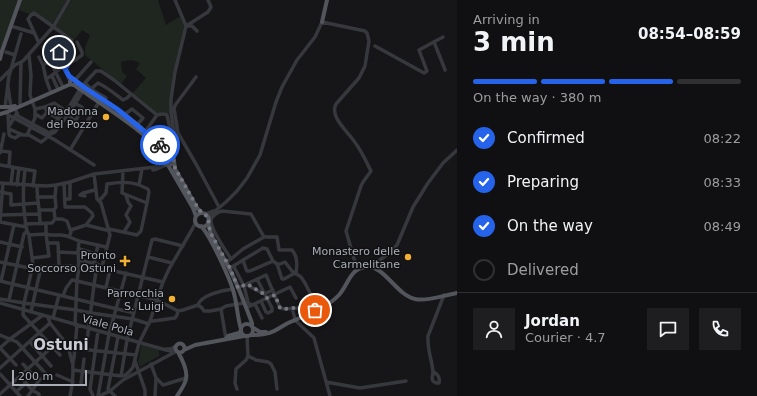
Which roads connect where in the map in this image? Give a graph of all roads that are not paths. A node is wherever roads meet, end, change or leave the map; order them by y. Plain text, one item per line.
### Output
1 (20, 0) edge
2 (69, 0) edge
3 (175, 0) edge
4 (208, 0) edge
5 (327, 0) edge
6 (322, 22) junction
7 (11, 26) junction
8 (186, 26) junction
9 (53, 27) junction
10 (197, 30) dead end
11 (34, 33) junction
12 (21, 34) dead end
13 (66, 36) junction
14 (443, 37) dead end
15 (50, 38) dead end
16 (77, 42) dead end
17 (434, 42) junction
18 (39, 43) junction
19 (53, 45) junction
20 (69, 46) junction
21 (375, 46) dead end
22 (43, 47) dead end
23 (63, 50) junction
24 (3, 53) edge
25 (59, 53) junction
26 (15, 55) junction
27 (29, 55) junction
28 (39, 57) dead end
29 (0, 59) edge
30 (76, 60) junction
31 (50, 61) junction
32 (21, 62) junction
33 (91, 62) dead end
34 (424, 63) junction
35 (43, 65) junction
36 (67, 66) junction
37 (12, 68) junction
38 (418, 69) junction
39 (445, 70) dead end
40 (56, 72) junction
41 (52, 76) junction
42 (196, 77) dead end
43 (1, 79) edge
44 (46, 79) junction
45 (9, 81) junction
46 (73, 82) junction
47 (8, 86) junction
48 (60, 86) junction
49 (82, 88) junction
50 (92, 89) junction
51 (50, 90) junction
52 (112, 91) junction
53 (131, 94) junction
54 (105, 99) junction
55 (31, 100) junction
56 (99, 102) junction
57 (20, 104) junction
58 (76, 104) junction
59 (0, 107) edge
60 (5, 107) junction
61 (45, 107) junction
62 (35, 109) junction
63 (14, 110) junction
64 (47, 112) junction
65 (67, 113) junction
66 (0, 114) edge
67 (8, 114) junction
68 (36, 114) junction
69 (124, 115) junction
70 (157, 115) junction
71 (14, 118) junction
72 (59, 119) junction
73 (32, 125) junction
74 (137, 126) junction
75 (9, 127) junction
76 (145, 132) junction
77 (174, 132) junction
78 (2, 134) edge
79 (9, 134) junction
80 (21, 134) junction
81 (27, 135) junction
82 (50, 135) junction
83 (176, 139) junction
84 (70, 150) junction
85 (457, 150) edge
86 (0, 152) edge
87 (169, 153) junction
88 (162, 158) junction
89 (174, 160) junction
90 (0, 165) edge
91 (94, 165) dead end
92 (167, 165) junction
93 (12, 167) junction
94 (19, 168) junction
95 (25, 170) junction
96 (141, 170) junction
97 (123, 171) junction
98 (94, 174) junction
99 (70, 182) junction
100 (122, 182) junction
101 (2, 183) edge
102 (64, 183) junction
103 (11, 184) junction
104 (17, 185) junction
105 (23, 185) junction
106 (56, 185) junction
107 (140, 185) junction
108 (35, 186) junction
109 (96, 190) junction
110 (1, 193) edge
111 (126, 195) junction
112 (85, 196) dead end
113 (37, 197) junction
114 (55, 197) junction
115 (65, 200) junction
116 (99, 201) junction
117 (38, 203) junction
118 (147, 203) junction
119 (23, 204) junction
120 (219, 207) junction
121 (54, 210) junction
122 (215, 211) junction
123 (40, 212) junction
124 (203, 213) junction
125 (24, 214) junction
126 (1, 215) edge
127 (196, 218) junction
128 (55, 219) junction
129 (208, 220) junction
130 (0, 222) edge
131 (40, 224) junction
132 (46, 224) junction
133 (14, 225) junction
134 (86, 225) junction
135 (200, 226) junction
136 (27, 229) junction
137 (109, 229) junction
138 (71, 230) junction
139 (124, 232) junction
140 (46, 234) junction
141 (190, 234) junction
142 (70, 236) junction
143 (216, 238) junction
144 (264, 238) junction
145 (79, 241) junction
146 (0, 242) edge
147 (47, 243) junction
148 (10, 244) junction
149 (98, 245) junction
150 (183, 246) junction
151 (22, 247) junction
152 (106, 247) junction
153 (79, 251) junction
154 (58, 252) junction
155 (96, 254) junction
156 (148, 257) junction
157 (33, 258) junction
158 (231, 259) junction
159 (79, 260) junction
160 (242, 260) junction
161 (272, 261) junction
162 (0, 262) edge
163 (226, 262) junction
164 (6, 263) junction
165 (95, 263) junction
166 (172, 263) junction
167 (277, 264) junction
168 (17, 266) junction
169 (59, 266) junction
170 (370, 266) junction
171 (32, 267) junction
172 (41, 267) junction
173 (79, 267) junction
174 (102, 267) junction
175 (232, 268) junction
176 (357, 269) junction
177 (110, 270) junction
178 (126, 273) junction
179 (296, 273) junction
180 (143, 277) junction
181 (257, 279) junction
182 (1, 281) edge
183 (77, 281) junction
184 (163, 282) junction
185 (12, 284) junction
186 (94, 284) junction
187 (245, 285) junction
188 (106, 287) junction
189 (27, 288) junction
190 (238, 288) junction
191 (233, 289) junction
192 (36, 290) junction
193 (273, 290) junction
194 (121, 291) junction
195 (264, 294) junction
196 (457, 294) edge
197 (139, 295) junction
198 (275, 295) junction
199 (444, 295) junction
200 (61, 296) junction
201 (267, 298) junction
202 (296, 298) dead end
203 (0, 299) edge
204 (76, 299) junction
205 (9, 300) junction
206 (157, 300) junction
207 (261, 301) junction
208 (0, 303) edge
209 (24, 303) junction
210 (244, 303) junction
211 (33, 304) junction
212 (92, 304) junction
213 (236, 304) junction
214 (198, 305) junction
215 (254, 305) junction
216 (56, 307) junction
217 (246, 308) junction
218 (292, 308) junction
219 (116, 309) junction
220 (221, 309) junction
221 (315, 309) junction
222 (23, 310) junction
223 (76, 310) junction
224 (178, 311) junction
225 (31, 312) junction
226 (91, 313) junction
227 (134, 313) junction
228 (43, 315) junction
229 (114, 316) junction
230 (48, 317) junction
231 (53, 318) junction
232 (262, 318) dead end
233 (133, 319) junction
234 (295, 320) junction
235 (50, 323) junction
236 (149, 323) junction
237 (32, 324) junction
238 (76, 325) junction
239 (252, 327) junction
240 (89, 329) junction
241 (241, 330) junction
242 (98, 331) junction
243 (273, 331) junction
244 (40, 332) junction
245 (0, 334) edge
246 (109, 334) junction
247 (247, 336) junction
248 (118, 337) junction
249 (62, 338) junction
250 (10, 339) junction
251 (226, 339) junction
252 (127, 340) junction
253 (30, 342) junction
254 (139, 343) junction
255 (183, 344) junction
256 (195, 345) junction
257 (68, 346) junction
258 (53, 347) junction
259 (0, 348) edge
260 (22, 348) junction
261 (75, 348) junction
262 (86, 349) junction
263 (95, 350) junction
264 (177, 350) junction
265 (184, 350) junction
266 (106, 351) junction
267 (115, 352) junction
268 (125, 354) junction
269 (60, 355) dead end
270 (136, 355) junction
271 (42, 356) junction
272 (248, 356) junction
273 (10, 359) junction
274 (84, 359) dead end
275 (135, 360) junction
276 (36, 362) junction
277 (72, 362) junction
278 (183, 363) junction
279 (23, 364) dead end
280 (151, 364) junction
281 (16, 365) dead end
282 (51, 366) dead end
283 (0, 368) edge
284 (27, 370) junction
285 (73, 370) junction
286 (83, 371) junction
287 (138, 371) junction
288 (92, 372) junction
289 (433, 372) dead end
290 (45, 373) dead end
291 (0, 374) edge
292 (102, 374) junction
293 (57, 375) dead end
294 (111, 375) junction
295 (20, 376) junction
296 (123, 376) junction
297 (4, 378) junction
298 (156, 378) junction
299 (186, 378) junction
300 (406, 381) dead end
301 (0, 382) edge
302 (73, 382) junction
303 (326, 382) junction
304 (26, 383) junction
305 (81, 383) dead end
306 (10, 385) junction
307 (277, 388) dead end
308 (237, 389) dead end
309 (32, 390) junction
310 (110, 391) junction
311 (16, 392) junction
312 (0, 394) edge
313 (20, 396) edge
314 (28, 396) edge
315 (40, 396) edge
316 (70, 396) edge
317 (93, 396) edge
318 (98, 396) edge
319 (115, 396) edge
320 (145, 396) edge
321 (154, 396) edge
322 (177, 396) edge
323 (330, 396) edge

1 - 7 main road
2 - 9 street
3 - 8 street
4 - 8 street
5 - 6 main road
6 - 120 street
6 - 176 street
7 - 11 street
7 - 24 main road
8 - 10 street
8 - 77 street
9 - 11 street
9 - 13 street
9 - 18 street
11 - 18 street
12 - 26 street
13 - 19 street
13 - 20 street
14 - 17 street
15 - 19 street
16 - 30 street
17 - 34 street
17 - 39 street
18 - 27 street
19 - 25 street
20 - 23 street
20 - 30 street
21 - 38 street
22 - 25 street
23 - 25 street
23 - 36 street
24 - 26 street
24 - 29 main road
25 - 31 street
25 - 36 street
26 - 37 street
27 - 32 street
27 - 55 street
28 - 35 street
30 - 36 street
31 - 35 street
31 - 40 street
32 - 37 street
32 - 57 street
33 - 46 street
34 - 38 street
34 - 38 street
35 - 44 street
36 - 40 street
36 - 46 street
37 - 43 street
37 - 45 street
40 - 41 street
40 - 48 street
41 - 44 street
41 - 48 street
42 - 120 street
43 - 45 street
44 - 51 street
45 - 47 street
46 - 48 main road
46 - 49 main road
46 - 55 main road
47 - 60 street
47 - 63 street
48 - 51 main road
49 - 50 street
49 - 53 street
49 - 54 main road
49 - 56 main road
49 - 58 street
49 - 65 street
50 - 52 street
50 - 54 street
51 - 55 main road
52 - 53 street
52 - 54 street
53 - 70 street
54 - 69 main road
55 - 57 main road
55 - 62 street
55 - 63 main road
56 - 84 street
56 - 88 main road
57 - 63 main road
58 - 65 street
58 - 65 street
59 - 60 main road
60 - 63 main road
61 - 62 street
61 - 64 street
61 - 65 street
62 - 68 street
63 - 67 main road
63 - 71 street
63 - 73 street
64 - 68 street
64 - 72 street
65 - 72 street
65 - 82 street
66 - 67 main road
67 - 71 street
67 - 75 street
68 - 73 street
69 - 74 main road
69 - 74 street
70 - 76 street
70 - 77 street
71 - 73 street
71 - 75 street
72 - 82 street
73 - 81 street
73 - 82 street
74 - 76 main road
75 - 79 street
75 - 80 street
76 - 87 main road
77 - 83 street
78 - 79 street
78 - 86 street
79 - 80 street
80 - 81 street
81 - 82 street
82 - 84 street
83 - 87 street
83 - 89 street
84 - 91 street
85 - 170 street
86 - 93 street
87 - 88 main road
87 - 89 main road
88 - 92 main road
88 - 96 street
89 - 92 main road
89 - 124 main road
90 - 93 street
92 - 96 street
92 - 127 main road
93 - 94 street
93 - 103 street
94 - 95 street
94 - 104 street
95 - 105 street
95 - 108 street
96 - 97 street
96 - 107 street
97 - 98 street
97 - 100 street
98 - 99 street
98 - 109 street
99 - 102 street
99 - 115 street
100 - 107 street
100 - 111 street
100 - 116 street
101 - 103 street
101 - 110 street
102 - 106 street
102 - 115 street
103 - 104 street
104 - 105 street
105 - 108 street
105 - 119 street
106 - 108 street
106 - 114 street
107 - 118 street
108 - 113 street
109 - 112 street
109 - 116 street
110 - 119 street
110 - 126 street
111 - 118 street
111 - 139 street
113 - 114 street
113 - 117 street
114 - 121 street
115 - 134 street
116 - 137 street
117 - 119 street
117 - 123 street
118 - 139 street
119 - 125 street
120 - 122 street
121 - 123 street
121 - 128 street
122 - 124 street
122 - 129 street
123 - 125 street
123 - 131 street
124 - 127 main road
124 - 129 main road
125 - 126 street
125 - 136 street
126 - 130 street
127 - 135 main road
127 - 141 street
128 - 132 street
128 - 138 street
129 - 135 main road
129 - 143 main road
130 - 133 street
131 - 132 street
131 - 136 street
132 - 140 street
133 - 136 street
133 - 148 street
134 - 137 street
134 - 138 street
135 - 141 street
135 - 191 main road
136 - 140 street
136 - 151 street
136 - 157 street
137 - 139 street
137 - 152 street
138 - 142 street
140 - 142 street
140 - 147 street
141 - 150 street
142 - 145 street
143 - 144 street
143 - 158 street
143 - 163 main road
144 - 158 street
144 - 179 street
145 - 149 street
145 - 153 street
146 - 148 street
147 - 154 street
147 - 157 street
148 - 151 street
148 - 164 street
149 - 152 street
149 - 155 street
150 - 156 street
150 - 166 street
151 - 168 street
152 - 174 street
153 - 154 street
153 - 155 street
153 - 159 street
154 - 169 street
155 - 165 street
156 - 166 street
156 - 180 street
157 - 171 street
158 - 163 street
159 - 165 street
159 - 173 street
160 - 161 street
160 - 161 street
160 - 175 street
161 - 167 street
162 - 164 street
163 - 175 main road
164 - 168 street
164 - 182 street
165 - 174 street
165 - 186 street
166 - 184 street
167 - 179 street
167 - 179 street
168 - 171 street
168 - 185 street
169 - 172 street
169 - 173 street
170 - 176 main road
170 - 199 main road
171 - 172 street
171 - 189 street
172 - 192 street
173 - 183 street
174 - 177 street
175 - 187 street
175 - 190 main road
176 - 221 main road
177 - 178 street
177 - 188 street
178 - 180 street
178 - 194 street
179 - 221 street
180 - 184 street
180 - 197 street
181 - 187 street
181 - 193 street
181 - 195 street
182 - 185 street
183 - 186 street
183 - 200 street
183 - 204 street
184 - 206 street
185 - 189 street
185 - 205 street
186 - 188 street
186 - 212 street
187 - 190 street
187 - 195 street
187 - 215 street
188 - 194 street
189 - 192 street
189 - 209 street
190 - 210 main road
191 - 213 main road
191 - 214 street
192 - 200 street
192 - 211 street
193 - 195 street
193 - 198 street
194 - 197 street
194 - 219 street
195 - 201 street
196 - 199 main road
197 - 206 street
197 - 227 street
198 - 201 street
198 - 202 street
198 - 218 street
199 - 289 street
200 - 204 street
200 - 216 street
201 - 207 street
201 - 207 street
203 - 205 street
204 - 212 street
204 - 223 street
205 - 209 street
206 - 224 street
206 - 236 street
207 - 215 street
208 - 222 street, Viale Pola
209 - 211 street
209 - 222 street
210 - 213 street
210 - 217 main road
211 - 216 street
211 - 225 street
212 - 219 street
212 - 226 street
213 - 220 street
213 - 241 main road
214 - 220 street
214 - 224 street
215 - 217 street
215 - 232 street
216 - 223 street
216 - 231 street
217 - 239 main road
218 - 221 street
218 - 234 street
219 - 227 street
219 - 229 street
220 - 251 street
221 - 234 main road
222 - 225 street, Viale Pola
222 - 237 street
223 - 226 street
223 - 238 street
224 - 236 street
225 - 228 street, Viale Pola
226 - 229 street
226 - 240 street
227 - 233 street
228 - 230 street, Viale Pola
228 - 237 street
229 - 233 street
229 - 246 street
230 - 231 street, Viale Pola
230 - 235 street
231 - 238 street, Viale Pola
233 - 236 street
233 - 252 street
234 - 243 main road
234 - 303 street
235 - 244 street
235 - 249 street
236 - 254 street
237 - 244 street
237 - 250 street
238 - 240 street, Viale Pola
238 - 261 street
239 - 241 main road
239 - 243 main road
239 - 247 main road
240 - 242 street, Viale Pola
240 - 262 street
241 - 247 main road
241 - 251 main road
242 - 246 street, Viale Pola
242 - 263 street
243 - 247 main road
244 - 253 street
244 - 258 street
245 - 250 street
246 - 248 street, Viale Pola
246 - 266 street
247 - 251 main road
247 - 272 street
248 - 252 street, Viale Pola
248 - 267 street
249 - 257 street
249 - 258 street
250 - 259 street
250 - 260 street
251 - 256 main road
252 - 254 street, Viale Pola
252 - 268 street
253 - 260 street
253 - 271 street
254 - 264 street, Viale Pola
254 - 270 street
255 - 256 main road
255 - 264 main road
255 - 265 main road
256 - 265 main road
257 - 261 street
257 - 277 street
258 - 269 street
258 - 271 street
259 - 273 street
260 - 273 street
260 - 276 street
261 - 262 street
261 - 277 street
262 - 263 street
263 - 266 street
263 - 288 street
264 - 265 main road
264 - 278 main road
264 - 280 street
265 - 278 main road
266 - 267 street
266 - 292 street
267 - 268 street
267 - 294 street
268 - 270 street
268 - 296 street
270 - 275 street
271 - 276 street
271 - 282 street
272 - 307 street
272 - 308 street
273 - 281 street
273 - 283 street
274 - 286 street
275 - 287 street
275 - 296 street
276 - 284 street
276 - 290 street
277 - 285 street
278 - 299 main road
279 - 284 street
280 - 287 street
280 - 298 street
284 - 295 street
284 - 309 street
285 - 286 street
285 - 302 street
286 - 288 street
286 - 305 street
287 - 310 street
287 - 320 street
288 - 292 street
288 - 317 street
291 - 297 street
292 - 294 street
292 - 318 street
293 - 302 street
294 - 296 street
294 - 310 street
295 - 304 street
295 - 306 street
297 - 301 street
297 - 306 street
298 - 299 street
298 - 321 street
299 - 322 main road
300 - 303 street
302 - 316 street
303 - 323 street
304 - 309 street
304 - 311 street
306 - 311 street
306 - 312 street
309 - 314 street
309 - 315 street
310 - 318 street
310 - 319 street
311 - 313 street

